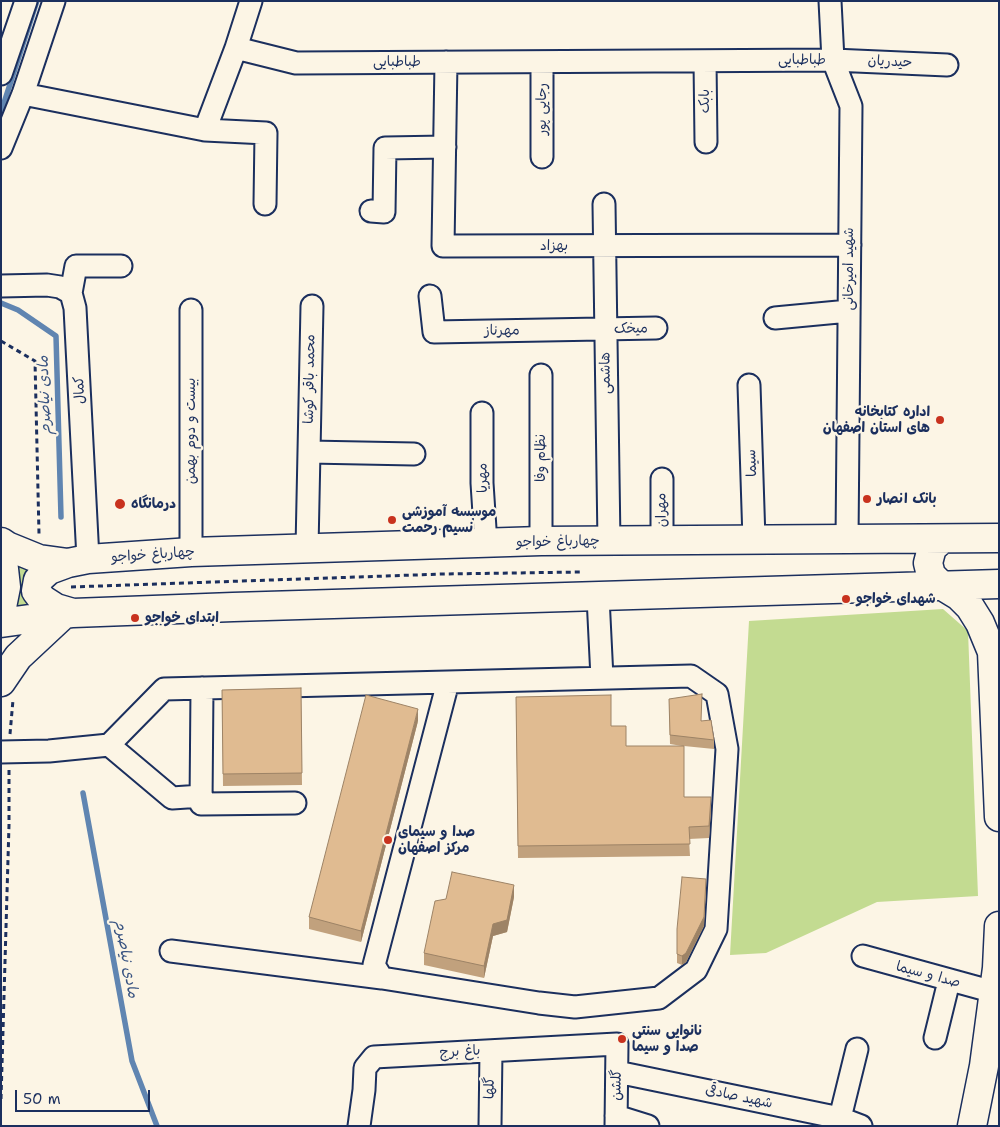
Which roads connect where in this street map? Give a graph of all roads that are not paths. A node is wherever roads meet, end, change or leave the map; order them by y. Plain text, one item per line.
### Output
1 (26, 1) edge
2 (54, 1) edge
3 (251, 1) edge
4 (830, 1) edge
5 (236, 48) junction
6 (833, 60) junction
7 (705, 61) junction
8 (446, 62) junction
9 (542, 62) junction
10 (947, 65) dead end
11 (1, 75) edge
12 (24, 89) junction
13 (205, 130) junction
14 (706, 142) dead end
15 (445, 147) junction
16 (1, 148) edge
17 (542, 157) dead end
18 (265, 204) dead end
19 (604, 204) dead end
20 (371, 211) dead end
21 (850, 245) junction
22 (604, 246) junction
23 (121, 266) dead end
24 (1, 286) edge
25 (71, 293) junction
26 (430, 296) dead end
27 (312, 306) dead end
28 (191, 310) dead end
29 (849, 312) junction
30 (775, 318) dead end
31 (656, 328) dead end
32 (605, 330) junction
33 (541, 375) dead end
34 (749, 385) dead end
35 (482, 413) dead end
36 (309, 452) junction
37 (414, 454) dead end
38 (662, 479) dead end
39 (999, 538) edge
40 (942, 539) junction
41 (754, 540) junction
42 (847, 540) junction
43 (542, 541) junction
44 (662, 541) junction
45 (1, 542) edge
46 (609, 542) junction
47 (486, 544) junction
48 (307, 548) junction
49 (191, 552) junction
50 (1, 558) edge
51 (593, 584) junction
52 (999, 584) edge
53 (942, 585) junction
54 (72, 588) junction
55 (1, 612) edge
56 (1, 623) edge
57 (995, 642) edge
58 (602, 678) junction
59 (448, 682) junction
60 (202, 688) junction
61 (8, 689) edge
62 (109, 745) junction
63 (5, 752) edge
64 (202, 796) junction
65 (295, 803) dead end
66 (999, 817) edge
67 (999, 926) edge
68 (172, 951) dead end
69 (863, 956) dead end
70 (382, 978) junction
71 (949, 981) junction
72 (994, 992) junction
73 (994, 1020) edge
74 (935, 1038) dead end
75 (617, 1044) joint
76 (858, 1049) dead end
77 (491, 1051) junction
78 (617, 1072) junction
79 (840, 1118) junction
80 (616, 1121) edge
81 (359, 1126) edge
82 (490, 1126) edge
83 (648, 1126) edge
84 (861, 1126) edge
85 (972, 1126) edge

1 - 11 street
2 - 12 street
3 - 5 street
4 - 6 street, شهید امیرخانی
5 - 8 street, طباطبایی
5 - 13 street
6 - 7 street, طباطبایی
6 - 10 street, حیدریان
6 - 21 street, شهید امیرخانی
7 - 9 street, طباطبایی
7 - 14 street, بابک
8 - 9 street, طباطبایی
8 - 15 street, بهزاد
9 - 17 street, رجایی پور
11 - 12 street
12 - 13 street
12 - 16 street
13 - 18 street
15 - 20 street
15 - 22 street, بهزاد
19 - 22 street, هاشمی
21 - 22 street, بهزاد
21 - 29 street, شهید امیرخانی
22 - 32 street, هاشمی
23 - 25 street
24 - 25 street
25 - 54 street, کمال
26 - 32 street, مهرناز
27 - 36 street, محمد باقر کوشا
28 - 49 street, بیست و دوم بهمن
29 - 30 street
29 - 42 street, شهید امیرخانی
31 - 32 street, میخک
32 - 46 street, هاشمی
33 - 43 street, نظام وفا
34 - 41 street, سیما
35 - 47 street, مهریا
36 - 37 street
36 - 48 street, محمد باقر کوشا
38 - 44 street, مهران
39 - 40 main road, چهارباغ خواجو
40 - 42 main road, چهارباغ خواجو
40 - 53 main road
41 - 42 main road, چهارباغ خواجو
41 - 44 main road, چهارباغ خواجو
43 - 46 main road, چهارباغ خواجو
43 - 47 main road, چهارباغ خواجو
44 - 46 main road, چهارباغ خواجو
45 - 54 main road, چهارباغ خواجو
47 - 48 main road, چهارباغ خواجو
48 - 49 main road, چهارباغ خواجو
49 - 54 main road, چهارباغ خواجو
50 - 55 main road
51 - 53 main road, چهارباغ خواجو
51 - 54 main road, چهارباغ خواجو
51 - 58 street
52 - 53 main road, چهارباغ خواجو
53 - 57 main road
54 - 56 main road, چهارباغ خواجو
54 - 61 main road
57 - 66 main road
58 - 59 street
58 - 70 street
59 - 60 street
59 - 70 street
60 - 62 street
60 - 64 street
62 - 63 street
62 - 64 street
64 - 65 street
67 - 72 main road
68 - 70 street
69 - 71 street, صدا و سیما
71 - 72 street, صدا و سیما
71 - 74 street
72 - 73 main road
73 - 85 main road
75 - 77 street, باغ برج
75 - 78 street, گلشن
76 - 79 street
77 - 81 street, باغ برج
77 - 82 street, گلها
78 - 79 street, شهید صادقی
78 - 80 street, گلشن
79 - 84 street, شهید صادقی
80 - 83 street

